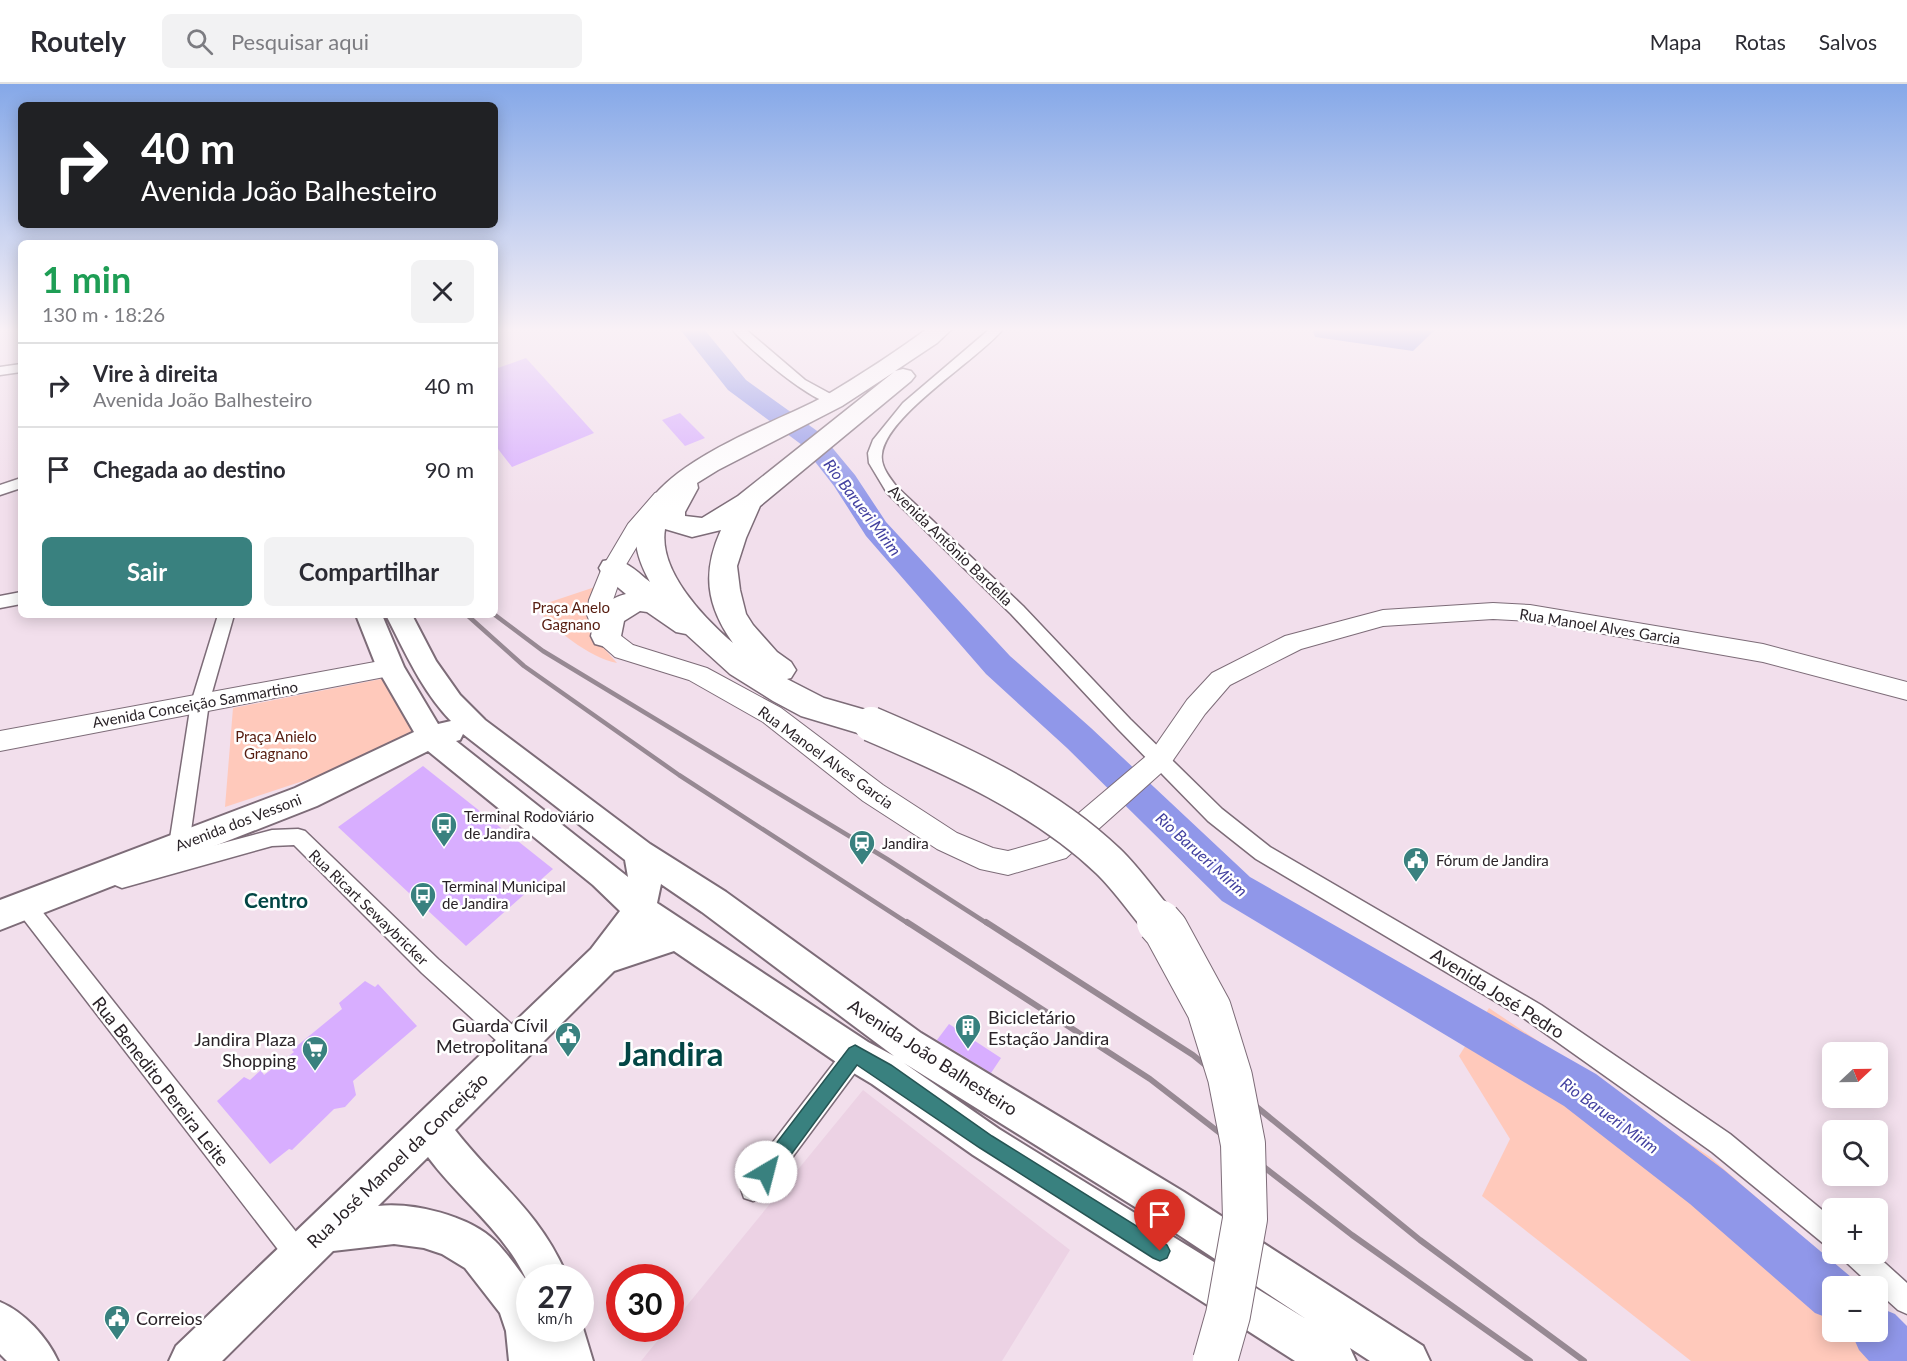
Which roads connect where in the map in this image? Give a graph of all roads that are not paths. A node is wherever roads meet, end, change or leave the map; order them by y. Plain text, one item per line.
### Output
1 (805, 388) edge
2 (852, 388) edge
3 (890, 388) edge
4 (929, 388) edge
5 (823, 406) junction
6 (843, 426) junction
7 (18, 484) edge
8 (681, 484) junction
9 (0, 490) edge
10 (748, 502) junction
11 (613, 568) junction
12 (18, 599) edge
13 (655, 601) junction
14 (0, 602) edge
15 (225, 618) edge
16 (370, 618) edge
17 (401, 618) edge
18 (606, 636) junction
19 (706, 637) junction
20 (391, 668) junction
21 (1907, 691) edge
22 (201, 703) junction
23 (857, 719) junction
24 (475, 728) junction
25 (432, 737) junction
26 (0, 741) edge
27 (1155, 765) junction
28 (178, 845) junction
29 (639, 853) junction
30 (640, 909) junction
31 (13, 910) edge
32 (676, 935) junction
33 (603, 960) junction
34 (517, 1044) junction
35 (855, 1054) junction
36 (430, 1128) junction
37 (753, 1189) dead end
38 (1822, 1226) edge
39 (311, 1244) junction
40 (541, 1264) edge
41 (1867, 1264) edge
42 (1907, 1301) edge
43 (0, 1323) edge
44 (567, 1342) edge
45 (36, 1361) edge
46 (191, 1361) edge
47 (531, 1361) edge
48 (571, 1361) edge
49 (1215, 1361) edge
50 (1334, 1361) edge
51 (1408, 1361) edge

1 - 5 street
2 - 5 highway
3 - 6 highway
4 - 27 street, Avenida Antônio Bardella
5 - 6 highway
5 - 8 highway
6 - 10 highway
7 - 9 street
8 - 10 highway
8 - 11 street
8 - 19 highway
10 - 23 highway
11 - 13 highway
11 - 18 street
12 - 14 street
13 - 18 highway
13 - 19 highway
15 - 22 street
16 - 20 main road
17 - 24 main road, Avenida João Balhesteiro
18 - 27 street, Rua Manoel Alves Garcia
19 - 23 highway
20 - 22 street, Avenida Conceição Sammartino
20 - 25 main road
21 - 27 street, Rua Manoel Alves Garcia
22 - 26 street, Avenida Conceição Sammartino
22 - 28 street
23 - 49 highway, bridge
24 - 25 main road, Avenida dos Vessoni
24 - 29 main road, Avenida João Balhesteiro
25 - 28 main road, Avenida dos Vessoni
25 - 30 main road
27 - 38 street, Avenida José Pedro
28 - 31 main road, Avenida dos Vessoni
29 - 30 main road
29 - 51 main road, Avenida João Balhesteiro
30 - 32 main road
30 - 33 main road, Rua José Manoel da Conceição
31 - 34 street, Rua Ricart Sewaybricker
31 - 39 street, Rua Benedito Pereira Leite
32 - 33 main road, Rua José Manoel da Conceição
32 - 35 main road
33 - 34 main road, Rua José Manoel da Conceição
34 - 36 main road, Rua José Manoel da Conceição
35 - 37 street
35 - 50 main road
36 - 39 main road, Rua José Manoel da Conceição
36 - 40 main road
39 - 46 main road, Rua José Manoel da Conceição
39 - 47 main road
41 - 42 street
43 - 45 main road
44 - 48 main road

